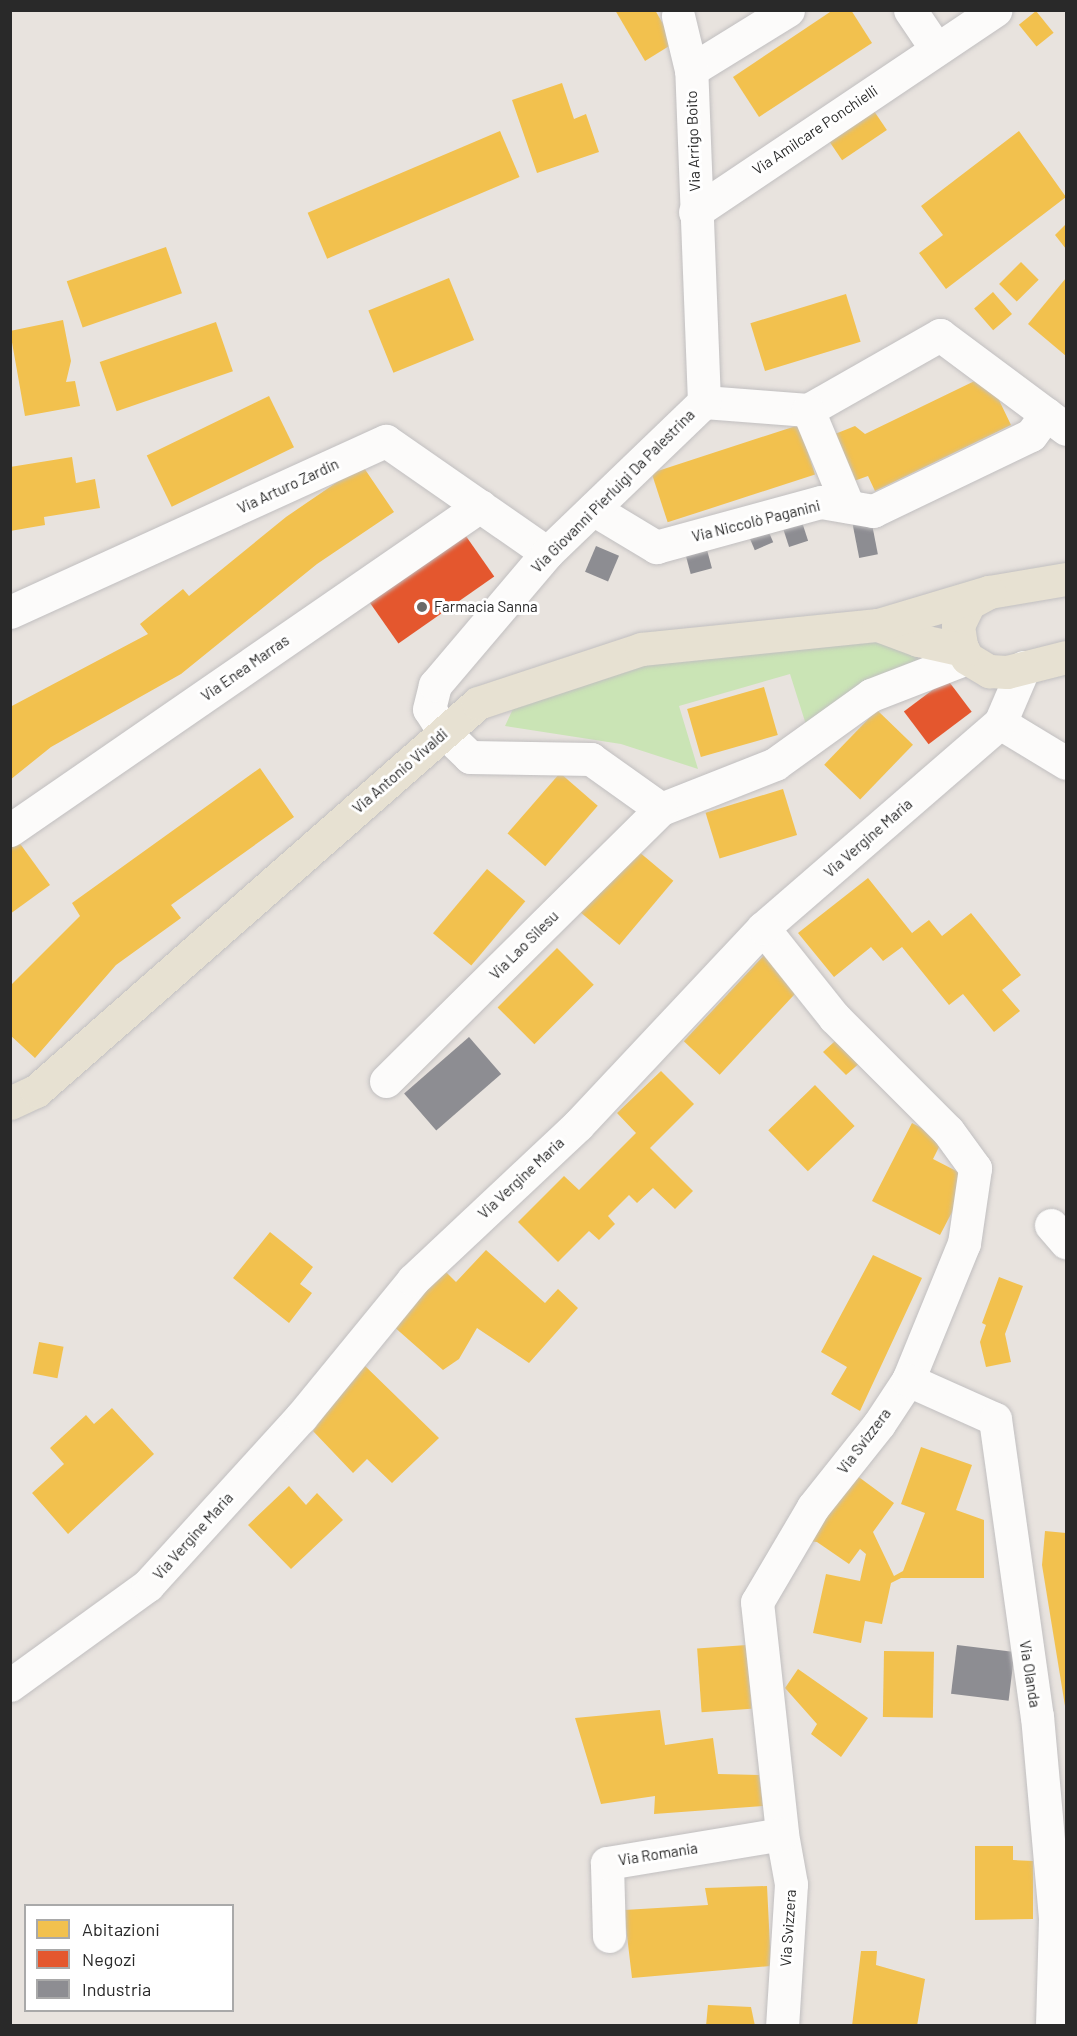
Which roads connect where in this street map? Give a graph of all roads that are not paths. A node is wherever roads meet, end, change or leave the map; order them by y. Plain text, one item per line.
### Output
1 (788, 10) edge
2 (910, 10) edge
3 (996, 10) edge
4 (678, 16) dead end
5 (935, 48) junction
6 (691, 69) junction
7 (695, 212) junction
8 (704, 402) junction
9 (808, 410) junction
10 (1056, 422) edge
11 (480, 506) junction
12 (848, 506) junction
13 (593, 508) junction
14 (547, 553) junction
15 (1066, 579) edge
16 (989, 592) junction
17 (10, 612) edge
18 (878, 625) junction
19 (965, 654) junction
20 (1066, 657) edge
21 (1024, 667) junction
22 (1000, 723) junction
23 (444, 732) junction
24 (1066, 763) edge
25 (662, 809) junction
26 (10, 830) edge
27 (763, 928) junction
28 (386, 1081) dead end
29 (10, 1103) edge
30 (908, 1380) junction
31 (10, 1685) edge
32 (782, 1834) junction
33 (609, 1935) dead end
34 (782, 2025) edge
35 (1052, 2025) edge

1 - 6 street, Via Arrigo Boito
2 - 5 street
3 - 5 street, Via Amilcare Ponchielli
4 - 6 street, Via Arrigo Boito
5 - 7 street, Via Amilcare Ponchielli
6 - 7 street, Via Arrigo Boito
7 - 8 street, Via Giovanni Pierluigi Da Palestrina
8 - 9 street
8 - 13 street, Via Giovanni Pierluigi Da Palestrina
9 - 10 street
9 - 12 street
10 - 12 street, Via Niccolò Paganini
11 - 14 street, Via Arturo Zardin
11 - 17 street, Via Arturo Zardin
11 - 26 street, Via Enea Marras
12 - 13 street, Via Niccolò Paganini
13 - 14 street, Via Giovanni Pierluigi Da Palestrina
14 - 23 street, Via Giovanni Pierluigi Da Palestrina
15 - 16 main road, Via Antonio Vivaldi
16 - 18 main road, Via Antonio Vivaldi
16 - 19 main road
18 - 19 main road, Via Antonio Vivaldi
18 - 23 main road, Via Antonio Vivaldi
19 - 21 main road, Via Antonio Vivaldi
19 - 25 street, Via Lao Silesu
20 - 21 main road, Via Antonio Vivaldi
21 - 22 street, Via Vergine Maria
22 - 24 street
22 - 27 street, Via Vergine Maria
23 - 25 street
23 - 29 main road, Via Antonio Vivaldi
25 - 28 street, Via Lao Silesu
27 - 30 street, Via Svizzera
27 - 31 street, Via Vergine Maria
30 - 32 street, Via Svizzera
30 - 35 street, Via Olanda
32 - 33 street, Via Romania
32 - 34 street, Via Svizzera

